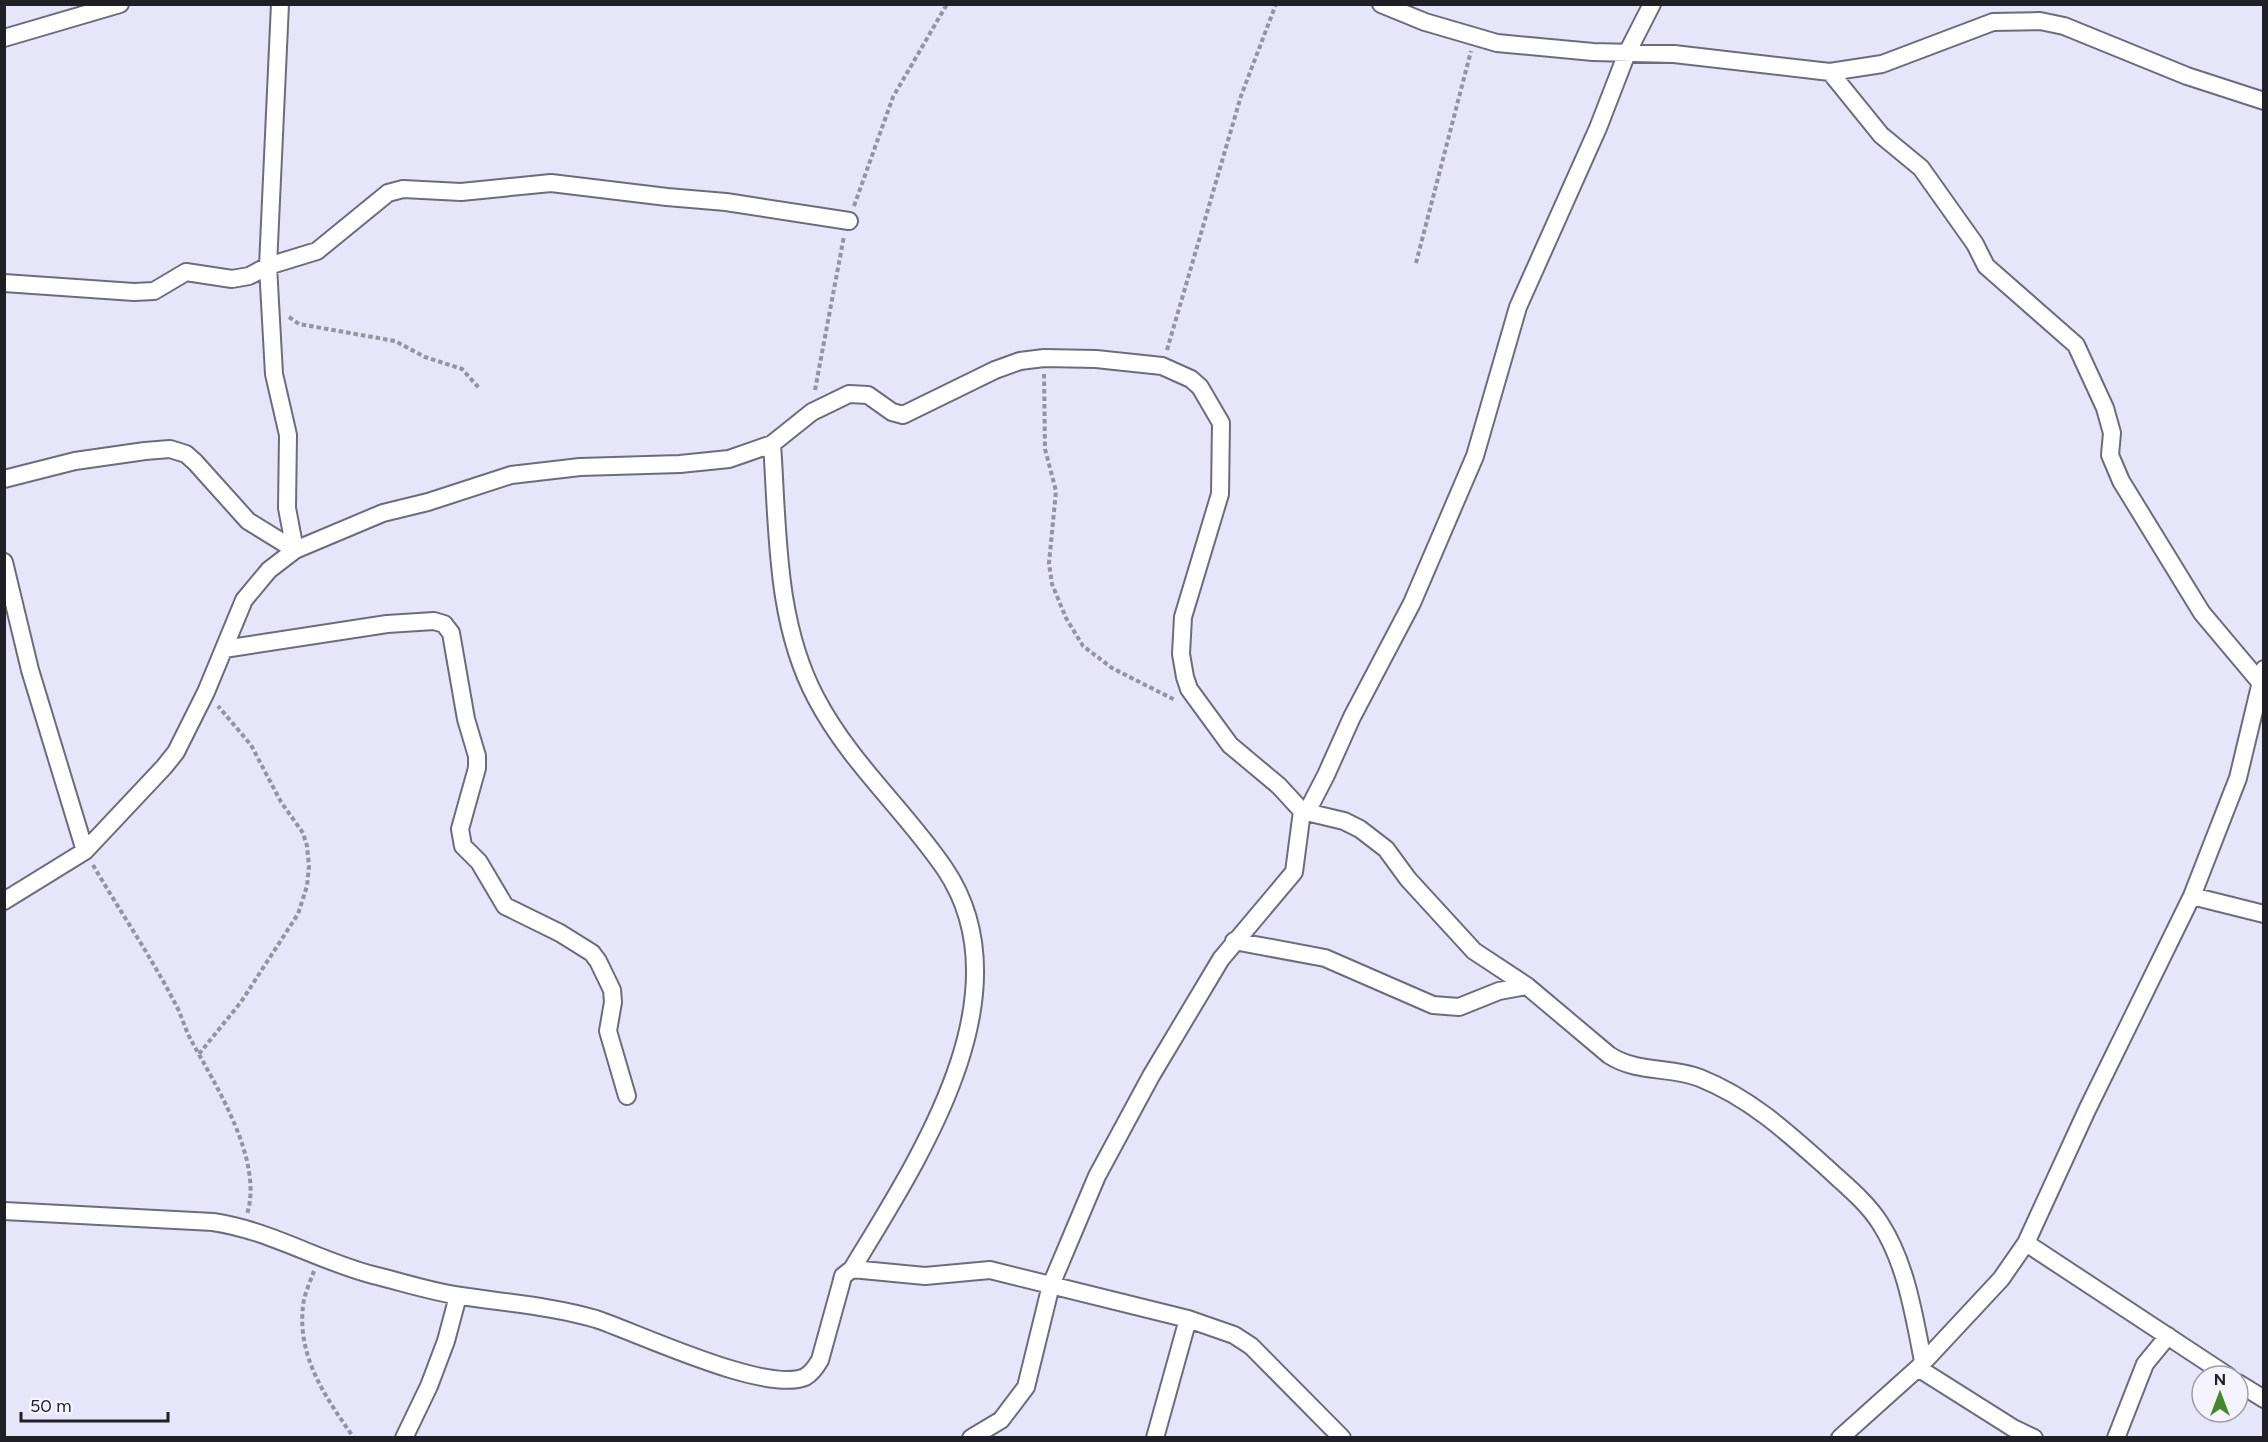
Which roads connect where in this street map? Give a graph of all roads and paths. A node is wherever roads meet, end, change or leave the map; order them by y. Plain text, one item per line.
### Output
1 (120, 4) edge
2 (280, 4) edge
3 (947, 4) edge
4 (1276, 4) edge
5 (1381, 4) edge
6 (1652, 4) edge
7 (1997, 4) edge
8 (1993, 22) junction
9 (1475, 37) junction
10 (4, 38) edge
11 (1627, 53) junction
12 (1830, 72) junction
13 (2264, 101) edge
14 (849, 221) junction
15 (1416, 263) dead end
16 (268, 266) junction
17 (4, 283) edge
18 (270, 296) junction
19 (1044, 358) junction
20 (1162, 366) junction
21 (480, 389) dead end
22 (812, 412) junction
23 (772, 444) junction
24 (4, 479) edge
25 (295, 550) junction
26 (4, 562) edge
27 (224, 648) junction
28 (2262, 675) edge
29 (206, 692) junction
30 (1181, 702) dead end
31 (1302, 811) junction
32 (86, 851) junction
33 (2192, 896) junction
34 (4, 901) edge
35 (2264, 914) edge
36 (1234, 941) junction
37 (1527, 986) junction
38 (199, 1054) junction
39 (627, 1096) dead end
40 (4, 1211) edge
41 (243, 1227) junction
42 (2026, 1244) junction
43 (318, 1256) junction
44 (852, 1269) junction
45 (1051, 1285) junction
46 (458, 1296) junction
47 (1188, 1319) junction
48 (2168, 1336) junction
49 (1921, 1364) junction
50 (2210, 1364) edge
51 (2250, 1390) edge
52 (2264, 1399) edge
53 (354, 1437) edge
54 (404, 1437) edge
55 (971, 1437) edge
56 (1155, 1437) edge
57 (1342, 1437) edge
58 (1840, 1437) edge
59 (2034, 1437) edge
60 (2116, 1437) edge

1 - 10 street
2 - 16 street
3 - 14 path
4 - 20 path
5 - 9 street
6 - 11 street
7 - 8 street
8 - 12 street
8 - 13 street
9 - 11 street
9 - 15 path
11 - 12 street
11 - 31 street
12 - 28 street
14 - 16 street
14 - 22 path
16 - 17 street
16 - 18 street
18 - 21 path
18 - 25 street
19 - 20 street
19 - 22 street
19 - 30 path
20 - 31 street
22 - 23 street
23 - 25 street
23 - 44 street
24 - 25 street
25 - 27 street
26 - 32 street
27 - 29 street
27 - 39 street
28 - 33 street
29 - 32 street
29 - 38 path
31 - 36 street
31 - 37 street
32 - 34 street
32 - 38 path
33 - 35 street
33 - 42 street
36 - 37 street
36 - 45 street
37 - 49 street
38 - 41 path
40 - 41 street
41 - 43 street
42 - 48 street
42 - 49 street
43 - 46 street
43 - 53 path
44 - 45 street
44 - 46 street
45 - 47 street
45 - 55 street
46 - 54 street
47 - 56 street
47 - 57 street
48 - 50 street
48 - 60 street
49 - 58 street
49 - 59 street
51 - 52 street

